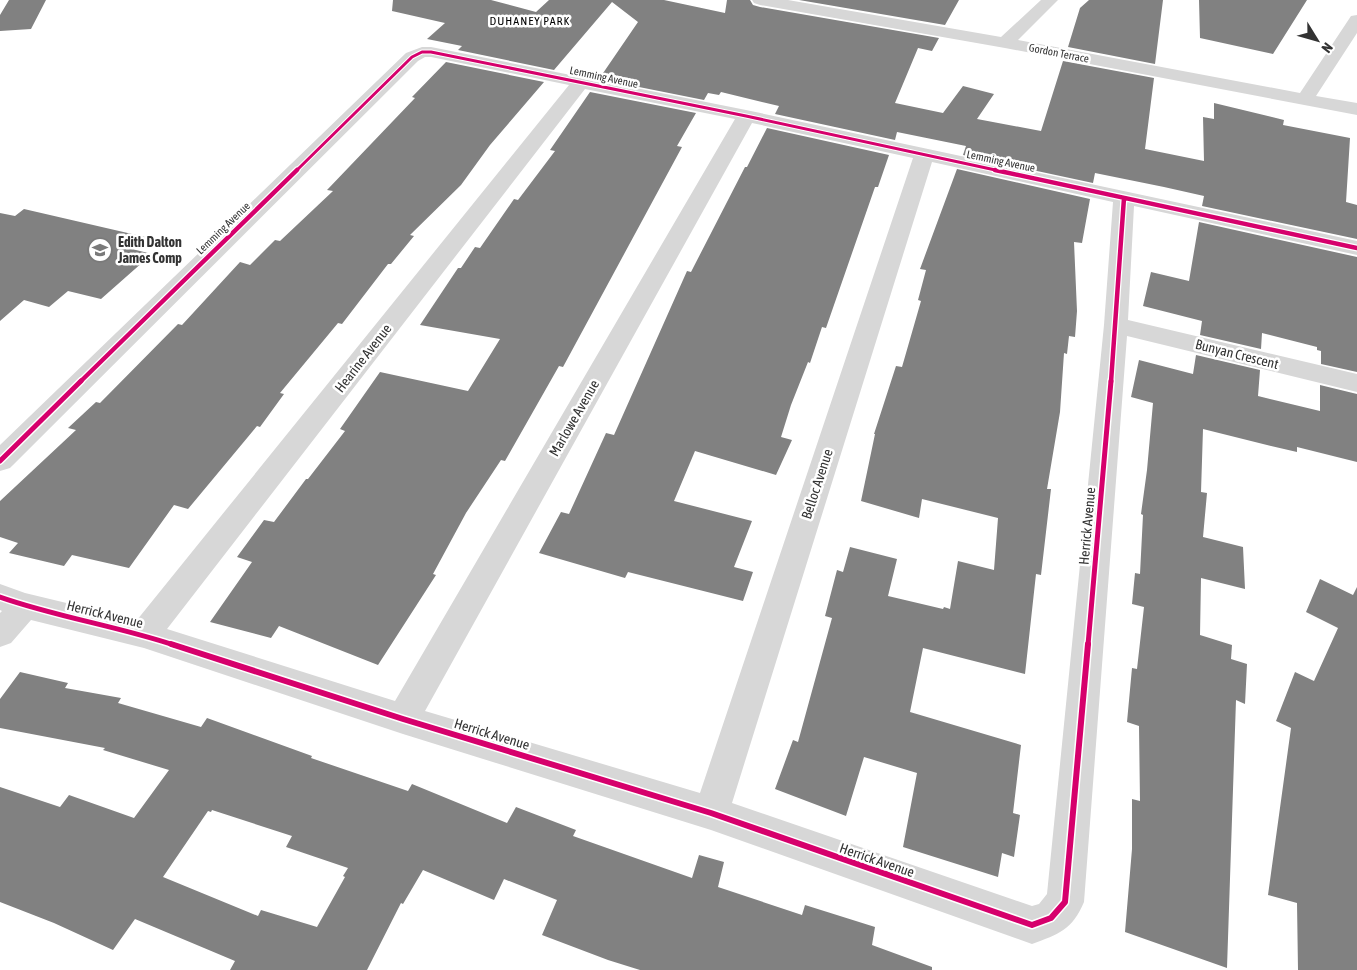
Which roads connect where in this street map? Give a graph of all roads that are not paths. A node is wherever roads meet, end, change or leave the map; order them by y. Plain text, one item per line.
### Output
1 (760, 0) edge
2 (1050, 0) edge
3 (1357, 20) edge
4 (1005, 43) junction
5 (581, 82) junction
6 (1304, 100) junction
7 (1357, 109) edge
8 (746, 116) junction
9 (924, 155) junction
10 (1124, 198) junction
11 (1357, 248) edge
12 (1116, 325) junction
13 (1357, 383) edge
14 (0, 460) edge
15 (12, 602) edge
16 (0, 634) edge
17 (144, 635) junction
18 (403, 719) junction
19 (711, 814) junction

1 - 4 street, Gordon Terrace
2 - 4 street
3 - 6 street
4 - 6 street, Gordon Terrace
5 - 8 street, Lemming Avenue
5 - 14 street, Lemming Avenue
5 - 17 street, Hearine Avenue
6 - 7 street, Gordon Terrace
8 - 9 street, Lemming Avenue
8 - 18 street, Marlowe Avenue
9 - 10 street, Lemming Avenue
9 - 19 street, Belloc Avenue
10 - 11 street, Lemming Avenue
10 - 12 street, Herrick Avenue
12 - 13 street, Bunyan Crescent
12 - 19 street, Herrick Avenue
15 - 16 street
15 - 17 street, Herrick Avenue
17 - 18 street, Herrick Avenue
18 - 19 street, Herrick Avenue

